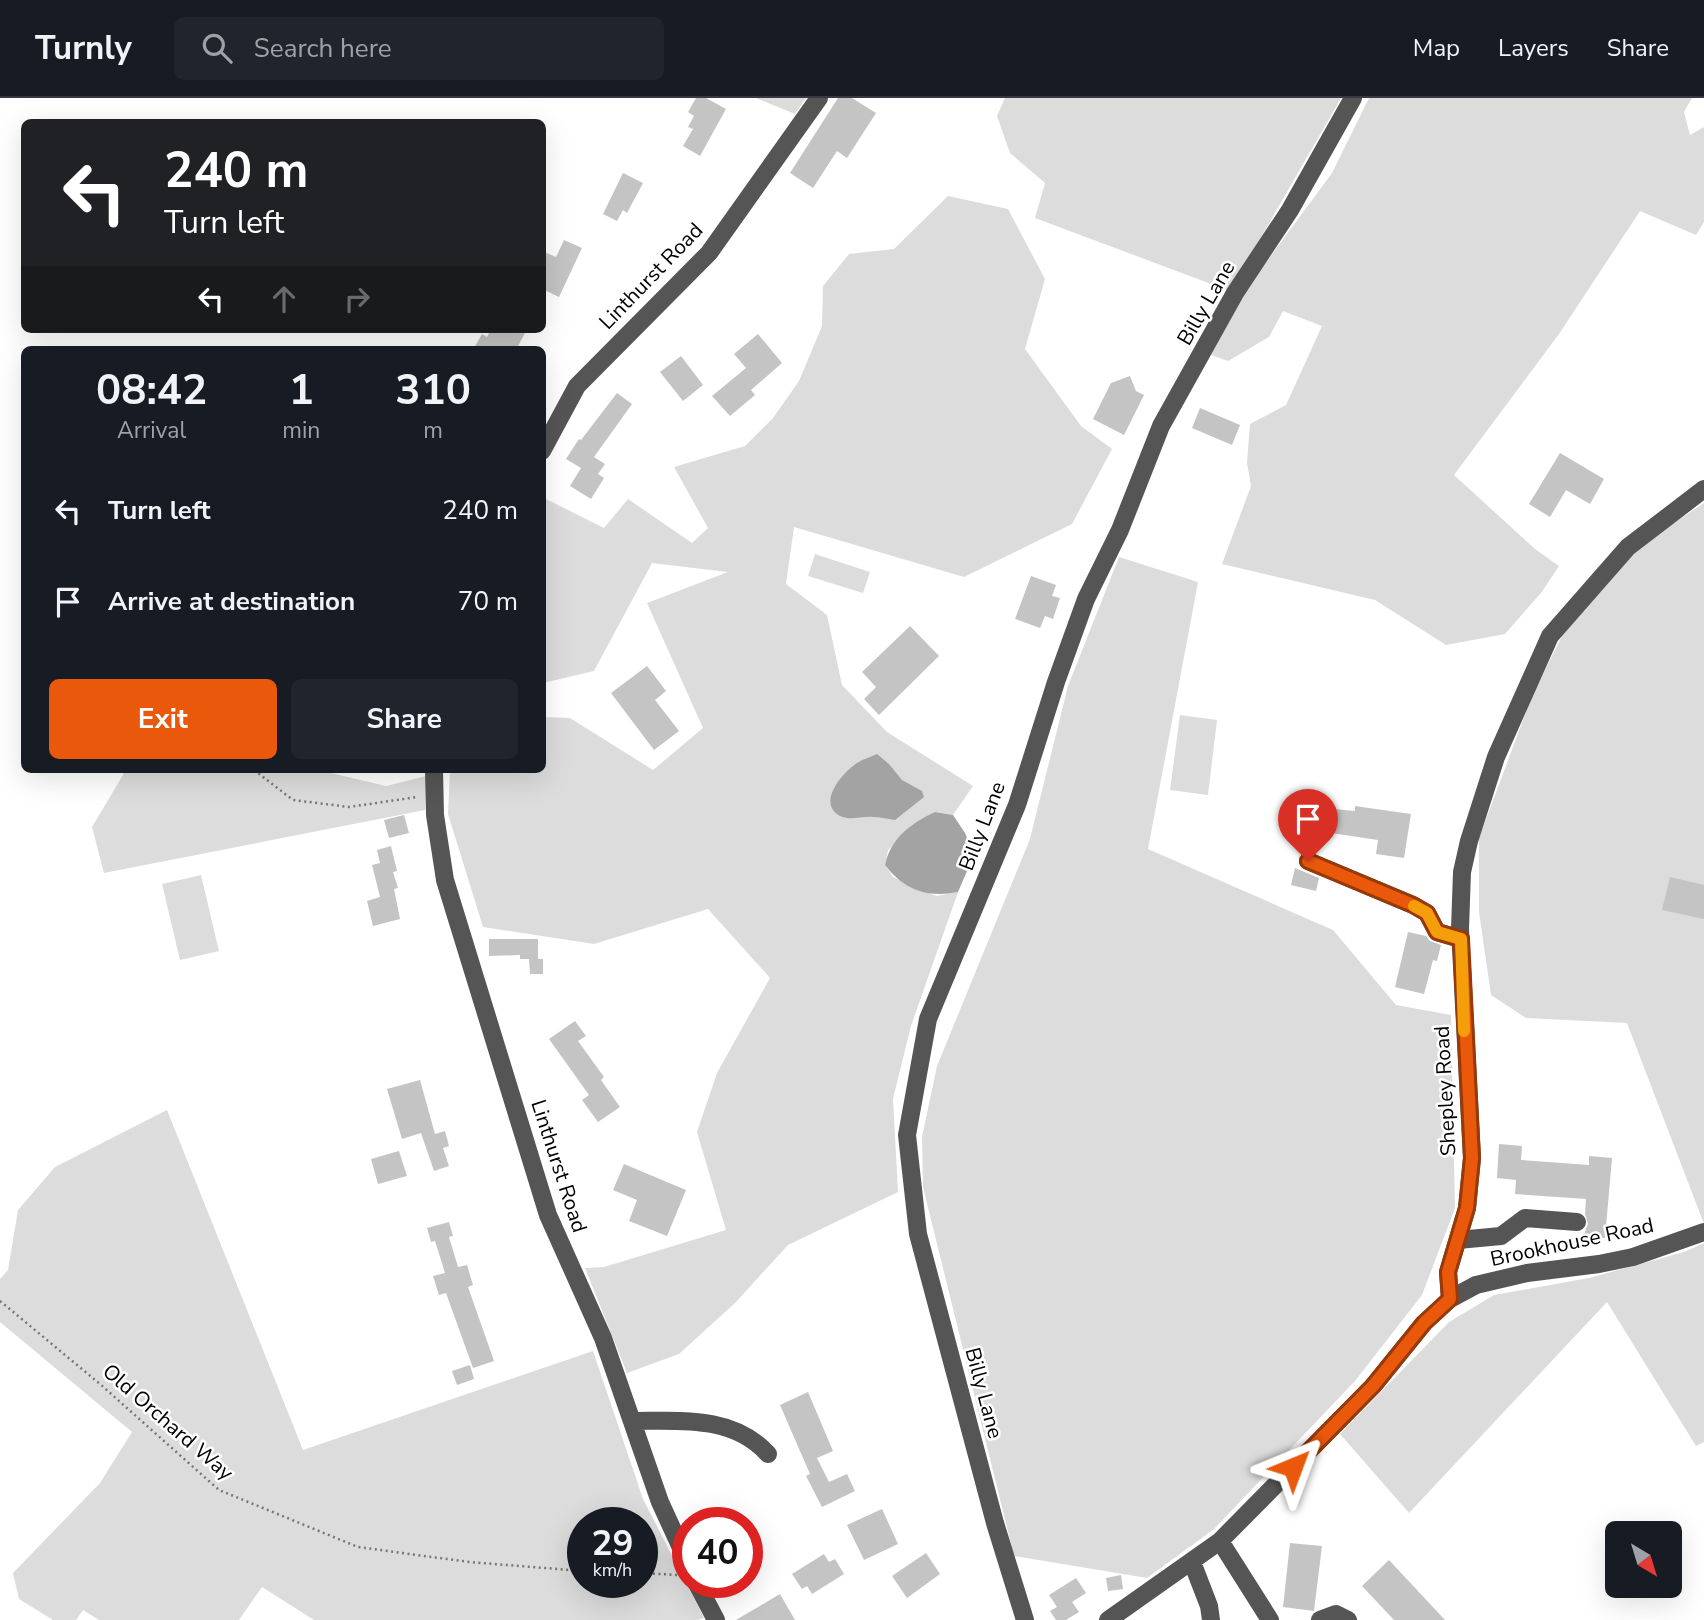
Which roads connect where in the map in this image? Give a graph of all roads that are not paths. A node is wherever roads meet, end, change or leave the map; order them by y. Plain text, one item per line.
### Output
1 (819, 98) edge
2 (1353, 98) edge
3 (546, 444) edge
4 (1704, 489) edge
5 (434, 773) edge
6 (1308, 861) dead end
7 (1461, 939) junction
8 (1577, 1222) dead end
9 (1704, 1232) edge
10 (1458, 1240) junction
11 (1450, 1299) junction
12 (632, 1421) junction
13 (768, 1454) dead end
14 (672, 1528) edge
15 (1220, 1541) junction
16 (1192, 1562) junction
17 (704, 1598) edge
18 (716, 1620) edge
19 (1025, 1620) edge
20 (1108, 1620) edge
21 (1211, 1620) edge
22 (1270, 1620) edge
23 (1320, 1620) edge
24 (1348, 1620) edge

1 - 3 street, Linthurst Road
2 - 19 street, Billy Lane
4 - 7 street, Shepley Road
5 - 12 street, Linthurst Road
6 - 7 street
7 - 10 street, Shepley Road
8 - 10 street
9 - 11 street, Brookhouse Road
10 - 11 street, Shepley Road
11 - 15 street
12 - 13 street
12 - 14 street, Linthurst Road
15 - 16 street
15 - 22 street
16 - 20 street
16 - 21 street
17 - 18 street
23 - 24 street

